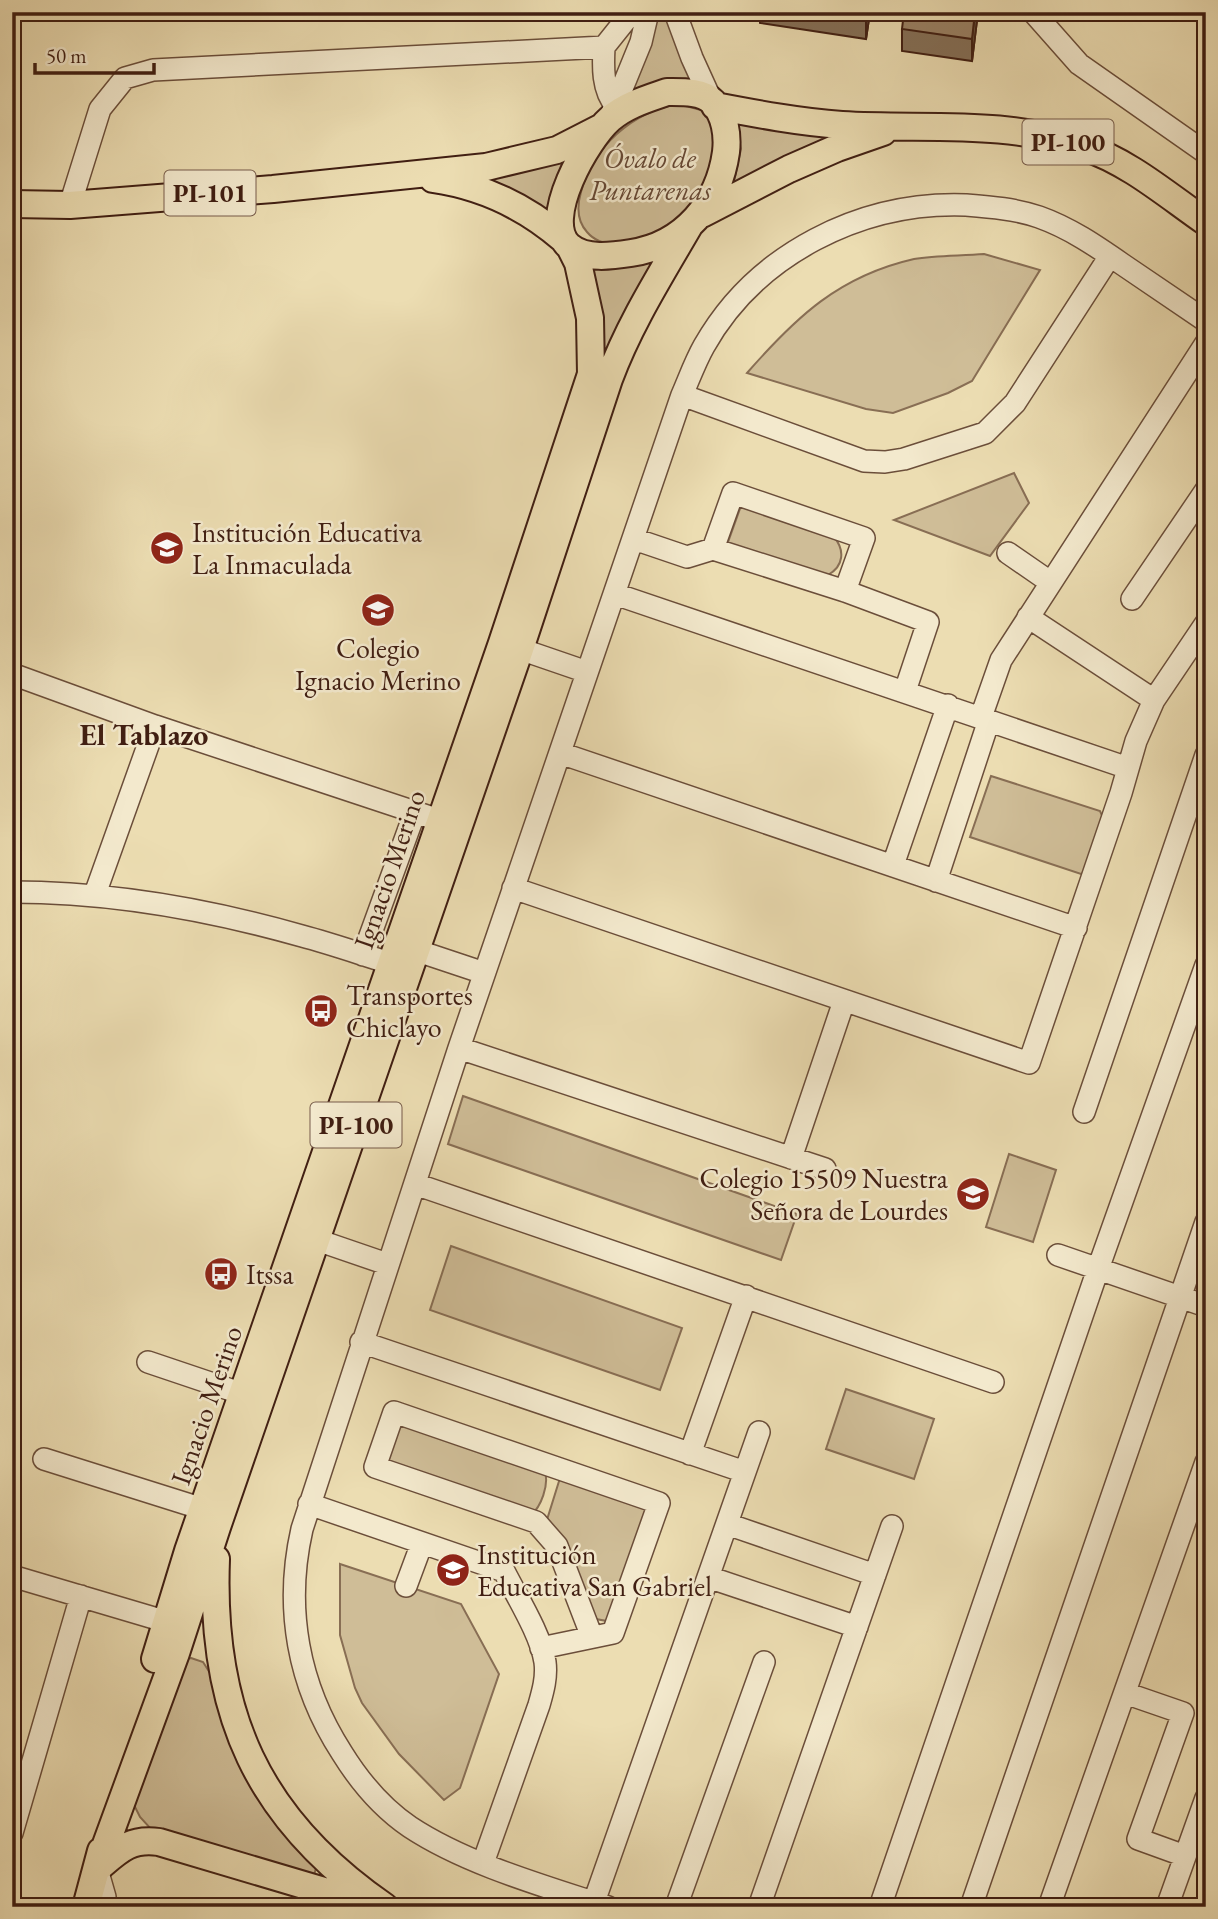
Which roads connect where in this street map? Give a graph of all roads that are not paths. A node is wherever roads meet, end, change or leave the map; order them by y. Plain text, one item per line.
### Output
1 (632, 12) edge
2 (648, 12) edge
3 (675, 12) edge
4 (1033, 12) edge
5 (604, 47) junction
6 (714, 104) junction
7 (609, 118) junction
8 (909, 125) junction
9 (1206, 153) edge
10 (407, 176) junction
11 (12, 204) edge
12 (70, 205) junction
13 (694, 221) junction
14 (1206, 222) edge
15 (567, 243) junction
16 (1110, 256) junction
17 (1206, 321) edge
18 (1206, 343) edge
19 (682, 395) junction
20 (1206, 490) edge
21 (634, 539) junction
22 (713, 549) junction
23 (1008, 553) dead end
24 (1050, 582) junction
25 (845, 592) junction
26 (615, 594) junction
27 (1132, 599) dead end
28 (1028, 617) junction
29 (1206, 623) edge
30 (520, 649) junction
31 (587, 672) junction
32 (12, 674) edge
33 (905, 691) junction
34 (1154, 700) junction
35 (948, 705) junction
36 (985, 718) junction
37 (155, 726) junction
38 (560, 753) junction
39 (1206, 755) edge
40 (1128, 768) junction
41 (438, 820) junction
42 (893, 865) junction
43 (936, 881) junction
44 (513, 888) junction
45 (12, 892) edge
46 (95, 894) junction
47 (1076, 928) junction
48 (363, 955) junction
49 (404, 961) junction
50 (1206, 965) edge
51 (484, 973) junction
52 (844, 1000) junction
53 (459, 1048) junction
54 (1084, 1112) dead end
55 (791, 1158) junction
56 (825, 1169) dead end
57 (415, 1184) junction
58 (1206, 1222) edge
59 (317, 1240) junction
60 (1058, 1255) dead end
61 (387, 1264) junction
62 (1098, 1269) junction
63 (746, 1296) junction
64 (1180, 1298) junction
65 (1206, 1306) edge
66 (361, 1342) junction
67 (148, 1362) dead end
68 (993, 1382) dead end
69 (243, 1394) junction
70 (759, 1432) dead end
71 (690, 1454) junction
72 (44, 1459) dead end
73 (1206, 1462) edge
74 (745, 1472) junction
75 (309, 1504) junction
76 (210, 1518) junction
77 (727, 1524) junction
78 (891, 1527) dead end
79 (422, 1543) junction
80 (875, 1575) junction
81 (708, 1577) junction
82 (14, 1583) edge
83 (406, 1586) dead end
84 (81, 1597) junction
85 (858, 1627) junction
86 (171, 1637) junction
87 (592, 1637) junction
88 (541, 1648) junction
89 (764, 1662) dead end
90 (220, 1667) junction
91 (1125, 1693) junction
92 (1206, 1798) edge
93 (12, 1833) edge
94 (1185, 1856) junction
95 (483, 1863) junction
96 (97, 1869) junction
97 (601, 1905) edge
98 (86, 1907) edge
99 (105, 1907) edge
100 (379, 1907) edge
101 (385, 1907) edge
102 (676, 1907) edge
103 (759, 1907) edge
104 (880, 1907) edge
105 (971, 1907) edge
106 (1049, 1907) edge
107 (1167, 1907) edge

1 - 5 street
2 - 7 street
3 - 6 street
4 - 9 street
5 - 7 street
5 - 12 street
6 - 7 main road, PI-100
6 - 8 main road, PI-100
6 - 13 main road, PI-100
7 - 10 main road, PI-101
7 - 15 main road, PI-100
8 - 13 main road, PI-100
8 - 14 main road, PI-100
10 - 12 main road, PI-101
10 - 15 main road, PI-101
11 - 12 main road, PI-101
13 - 15 main road, PI-100
13 - 30 main road, PI-100
15 - 41 main road, Ignacio Merino / PI-100
16 - 17 street
16 - 19 street
16 - 19 street
18 - 24 street
19 - 21 street
20 - 27 street
21 - 22 street
21 - 26 street
22 - 25 street
22 - 25 street
23 - 24 street
24 - 28 street
25 - 33 street
26 - 31 street
26 - 33 street
28 - 34 street
28 - 36 street
29 - 34 street
30 - 31 street
30 - 41 main road, PI-100
31 - 38 street
32 - 37 street
33 - 35 street
34 - 40 street
35 - 36 street
35 - 42 street
36 - 40 street
36 - 43 street
37 - 41 street
37 - 46 street
38 - 42 street
38 - 44 street
39 - 54 street
40 - 47 street
41 - 48 street
41 - 49 main road, PI-100
42 - 43 street
43 - 47 street
44 - 51 street
44 - 52 street
45 - 46 street
46 - 48 street
47 - 52 street
48 - 49 street
49 - 51 street
49 - 59 main road, PI-100
49 - 69 main road, Ignacio Merino / PI-100
50 - 62 street
51 - 53 street
52 - 55 street
53 - 55 street
53 - 57 street
55 - 56 street
57 - 61 street
57 - 63 street
58 - 64 street
59 - 61 street
59 - 76 main road, PI-100
60 - 62 street
61 - 66 street
62 - 64 street
62 - 104 street
63 - 68 street
63 - 71 street
64 - 65 street
64 - 105 street
66 - 71 street
66 - 75 street
67 - 69 street
69 - 76 main road, Ignacio Merino / PI-100
70 - 74 street
71 - 74 street
72 - 76 street
73 - 91 street
74 - 77 street
75 - 79 street
75 - 95 street
76 - 86 main road, PI-100
76 - 90 main road
77 - 80 street
77 - 81 street
78 - 80 street
79 - 83 street
79 - 88 street
80 - 85 street
81 - 85 street
81 - 97 street
82 - 84 street
84 - 86 street
84 - 93 street
85 - 103 street
86 - 90 main road
86 - 96 main road, PI-100
87 - 87 street
87 - 88 street
88 - 95 street
89 - 102 street
90 - 101 main road
91 - 94 street
91 - 106 street
92 - 94 street
94 - 107 street
95 - 97 street
96 - 98 main road, PI-100
96 - 99 street
96 - 100 main road

